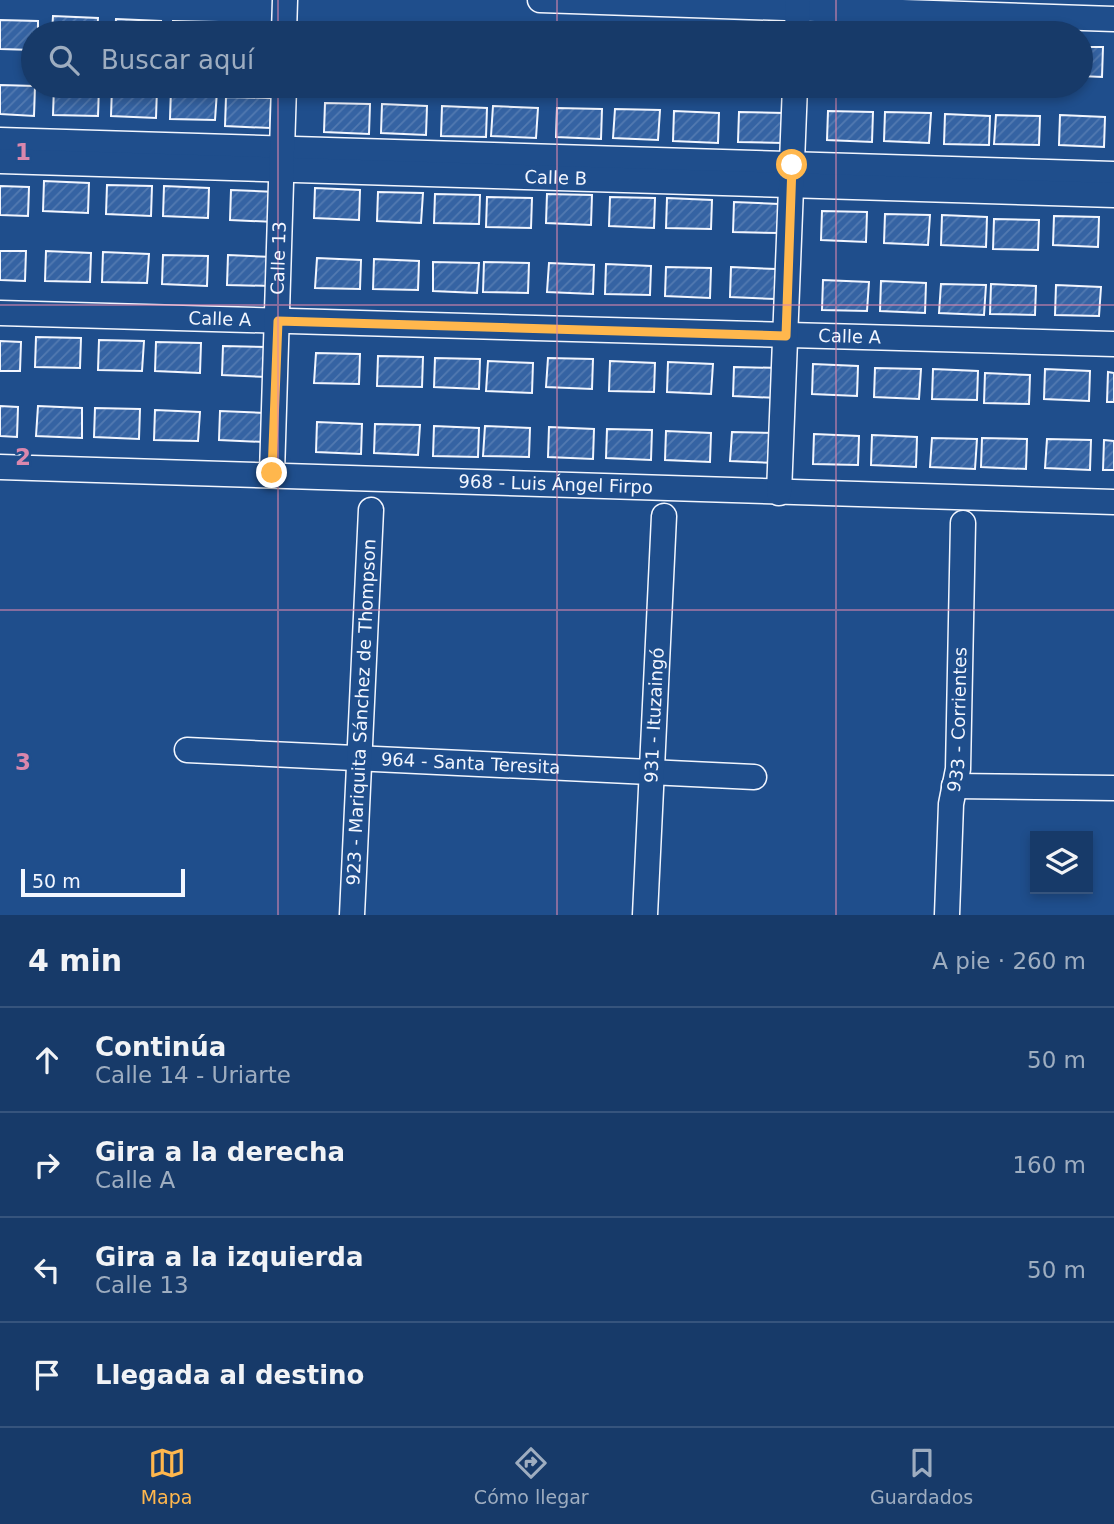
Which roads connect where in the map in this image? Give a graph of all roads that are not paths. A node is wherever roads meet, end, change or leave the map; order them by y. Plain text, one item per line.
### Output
1 (285, 0) edge
2 (540, 0) edge
3 (798, 14) edge
4 (1114, 19) edge
5 (284, 21) edge
6 (284, 98) edge
7 (794, 98) edge
8 (0, 140) edge
9 (283, 159) junction
10 (0, 161) edge
11 (1114, 174) edge
12 (791, 176) junction
13 (1114, 195) edge
14 (0, 313) edge
15 (278, 321) junction
16 (786, 336) junction
17 (1114, 344) edge
18 (0, 467) edge
19 (272, 473) junction
20 (779, 493) junction
21 (1114, 502) edge
22 (371, 510) dead end
23 (664, 516) dead end
24 (963, 523) dead end
25 (187, 750) dead end
26 (358, 759) junction
27 (651, 774) junction
28 (754, 776) dead end
29 (954, 786) junction
30 (1114, 788) edge
31 (352, 915) edge
32 (645, 915) edge
33 (947, 915) edge

1 - 5 street
2 - 3 street
3 - 4 street
6 - 9 street, Calle 13
7 - 12 street
8 - 9 street, Calle B
9 - 10 street, Calle B
9 - 12 street, Calle B
9 - 15 street, Calle 13
11 - 12 street, Calle B
12 - 13 street, Calle B
12 - 16 street
14 - 15 street, Calle A
15 - 16 street, Calle A
15 - 19 street, Calle 13
16 - 17 street, Calle A
16 - 20 street
18 - 19 street, 968 - Luis Ángel Firpo
19 - 20 street, 968 - Luis Ángel Firpo
20 - 21 street, 968 - Luis Ángel Firpo
22 - 26 street, 923 - Mariquita Sánchez de Thompson
23 - 27 street, 931 - Ituzaingó
24 - 29 street, 933 - Corrientes
25 - 26 street, 964 - Santa Teresita
26 - 27 street, 964 - Santa Teresita
26 - 31 street, 923 - Mariquita Sánchez de Thompson
27 - 28 street, 964 - Santa Teresita
27 - 32 street, 931 - Ituzaingó
29 - 30 street
29 - 33 street, 933 - Corrientes

